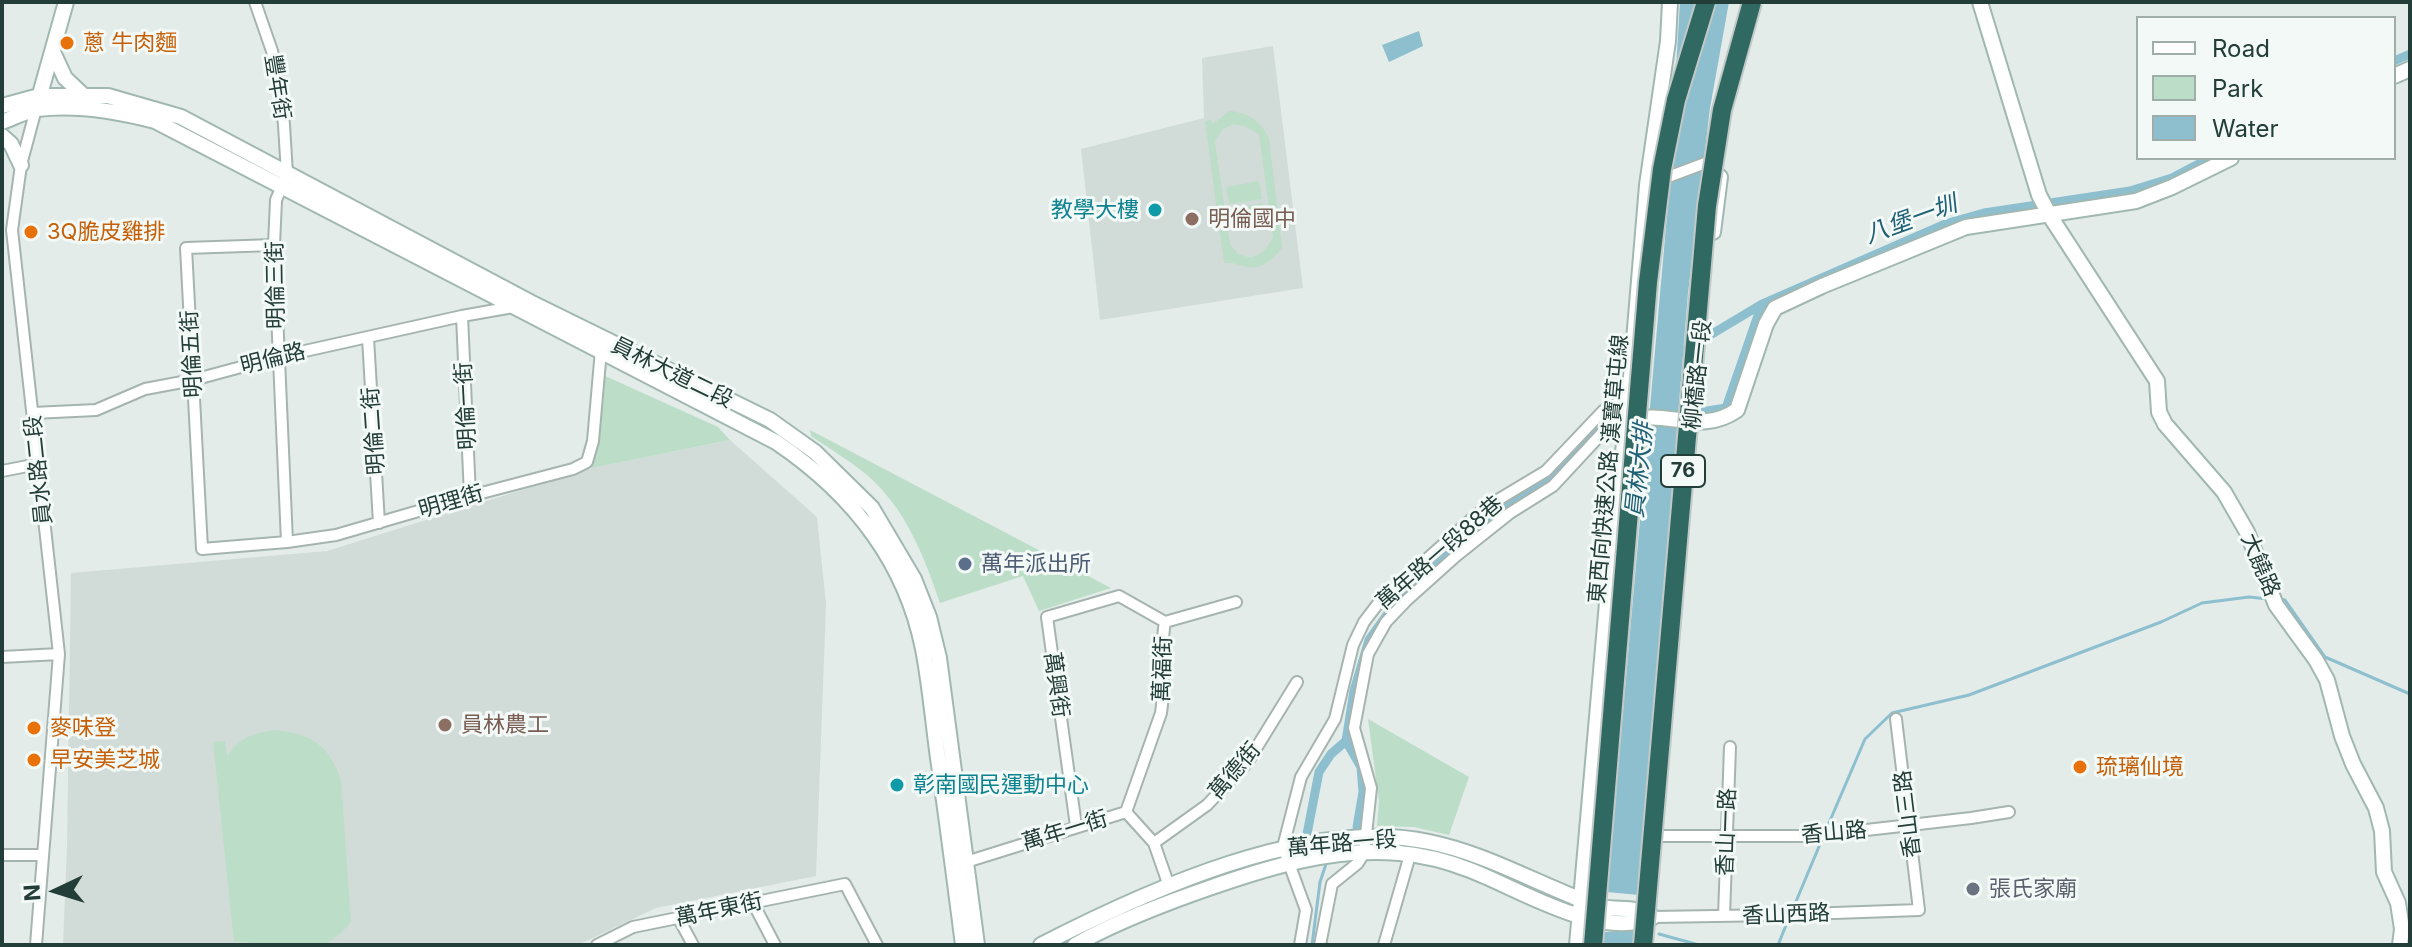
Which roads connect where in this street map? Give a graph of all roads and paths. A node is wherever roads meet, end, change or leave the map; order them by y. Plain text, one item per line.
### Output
1 (66, 2) edge
2 (255, 2) edge
3 (1670, 2) edge
4 (1706, 2) edge
5 (1744, 2) edge
6 (1752, 2) edge
7 (1761, 2) edge
8 (1980, 2) edge
9 (53, 52) junction
10 (1744, 55) junction
11 (83, 95) junction
12 (37, 103) junction
13 (2, 106) edge
14 (2, 122) edge
15 (2, 136) edge
16 (1723, 157) junction
17 (2227, 160) edge
18 (21, 165) junction
19 (284, 180) junction
20 (1647, 185) junction
21 (2, 215) edge
22 (2050, 216) junction
23 (12, 230) junction
24 (274, 245) junction
25 (515, 307) junction
26 (462, 316) junction
27 (368, 338) junction
28 (601, 350) junction
29 (278, 357) junction
30 (193, 380) junction
31 (1629, 397) junction
32 (33, 413) junction
33 (1632, 419) junction
34 (1687, 421) junction
35 (38, 464) junction
36 (2, 471) edge
37 (470, 496) junction
38 (379, 523) junction
39 (287, 542) junction
40 (202, 549) joint
41 (1119, 596) joint
42 (1236, 602) dead end
43 (1165, 622) junction
44 (59, 654) junction
45 (2, 657) edge
46 (1297, 682) dead end
47 (1896, 719) dead end
48 (1730, 747) dead end
49 (1126, 812) junction
50 (2009, 812) dead end
51 (1909, 825) junction
52 (1076, 826) junction
53 (1658, 836) junction
54 (1727, 836) junction
55 (1154, 843) junction
56 (1360, 846) junction
57 (1292, 854) junction
58 (2, 855) edge
59 (42, 855) junction
60 (1410, 855) junction
61 (966, 862) junction
62 (1169, 886) junction
63 (1581, 900) junction
64 (753, 903) junction
65 (1919, 910) joint
66 (1600, 914) junction
67 (1645, 916) junction
68 (1724, 916) junction
69 (1579, 917) junction
70 (679, 919) junction
71 (600, 944) edge
72 (36, 945) edge
73 (693, 945) edge
74 (775, 945) edge
75 (877, 945) edge
76 (963, 945) edge
77 (977, 945) edge
78 (1041, 945) edge
79 (1075, 945) edge
80 (1300, 945) edge
81 (1320, 945) edge
82 (1384, 945) edge
83 (1577, 945) edge
84 (1593, 945) edge
85 (1643, 945) edge
86 (1651, 945) edge
87 (2400, 945) edge

1 - 9 street, 員水路二段
2 - 19 street, 豐年街
3 - 20 street
4 - 84 highway, 東西向快速公路 漢寶草屯線 / 76, bridge
5 - 10 street
6 - 85 highway, 76, bridge
7 - 10 street, 柳橋路一段
8 - 22 street, 大饒路
9 - 11 street
9 - 12 street, 員水路二段
10 - 16 street, 柳橋路一段
11 - 12 street, 員林大道二段
11 - 19 street, 員林大道二段
12 - 13 street
12 - 14 street
12 - 18 street, 員水路二段
12 - 19 street, 員林大道二段
15 - 18 street
16 - 20 street
16 - 34 street, 柳橋路一段
17 - 22 street
18 - 23 street, 員水路二段
19 - 24 street, 明倫三街
19 - 25 street, 員林大道二段
19 - 61 street, 員林大道二段
20 - 31 street
21 - 23 street
22 - 34 street
22 - 87 street, 大饒路
23 - 32 street, 員水路二段
24 - 29 street, 明倫三街
24 - 30 street, 明倫五街
25 - 26 street, 明倫路
25 - 28 street, 員林大道二段
26 - 27 street, 明倫路
26 - 37 street, 明倫一街
27 - 29 street, 明倫路
27 - 38 street, 明倫二街
28 - 37 street, 明理街
28 - 76 street, 員林大道二段
29 - 30 street, 明倫路
29 - 39 street, 明倫三街
30 - 32 street, 明倫路
30 - 40 street, 明倫五街
31 - 33 street
31 - 57 street, 萬年路一段88巷
32 - 35 street, 員水路二段
33 - 34 street
33 - 56 street
33 - 63 street
34 - 53 street, 柳橋路一段
35 - 36 street
35 - 44 street, 員水路二段
37 - 38 street, 明理街
38 - 39 street, 明理街
39 - 40 street, 明理街
41 - 43 street, 萬福街
41 - 52 street, 萬興街
42 - 43 street
43 - 49 street, 萬福街
44 - 45 street
44 - 59 street, 員水路二段
46 - 55 street, 萬德街
47 - 51 street, 香山三路
48 - 54 street, 香山一路
49 - 52 street, 萬年一街
49 - 55 street, 萬年一街
50 - 51 street, 香山路
51 - 54 street, 香山路
51 - 65 street, 香山三路
52 - 61 street, 萬年一街
53 - 54 street, 香山路
53 - 67 street, 柳橋路一段
54 - 68 street, 香山一路
55 - 62 street, 萬年一街
56 - 57 street, 萬年路一段
56 - 60 street, 萬年路一段
56 - 63 street, 萬年路一段
56 - 81 street
57 - 62 street, 萬年路一段
57 - 79 street, 萬年路一段
57 - 80 street
58 - 59 street
59 - 72 street, 員水路二段
60 - 69 street, 萬年路一段
60 - 82 street
61 - 77 street, 員林大道二段
62 - 78 street, 萬年路一段
63 - 66 street, 萬年路一段
63 - 69 street
64 - 70 street, 萬年東街
64 - 74 street
64 - 75 street, 萬年東街
65 - 68 street, 香山西路
66 - 67 street
66 - 69 street, 萬年路一段
67 - 68 street, 香山西路
67 - 86 street, 柳橋路一段
69 - 83 street
70 - 71 street, 萬年東街
70 - 73 street

